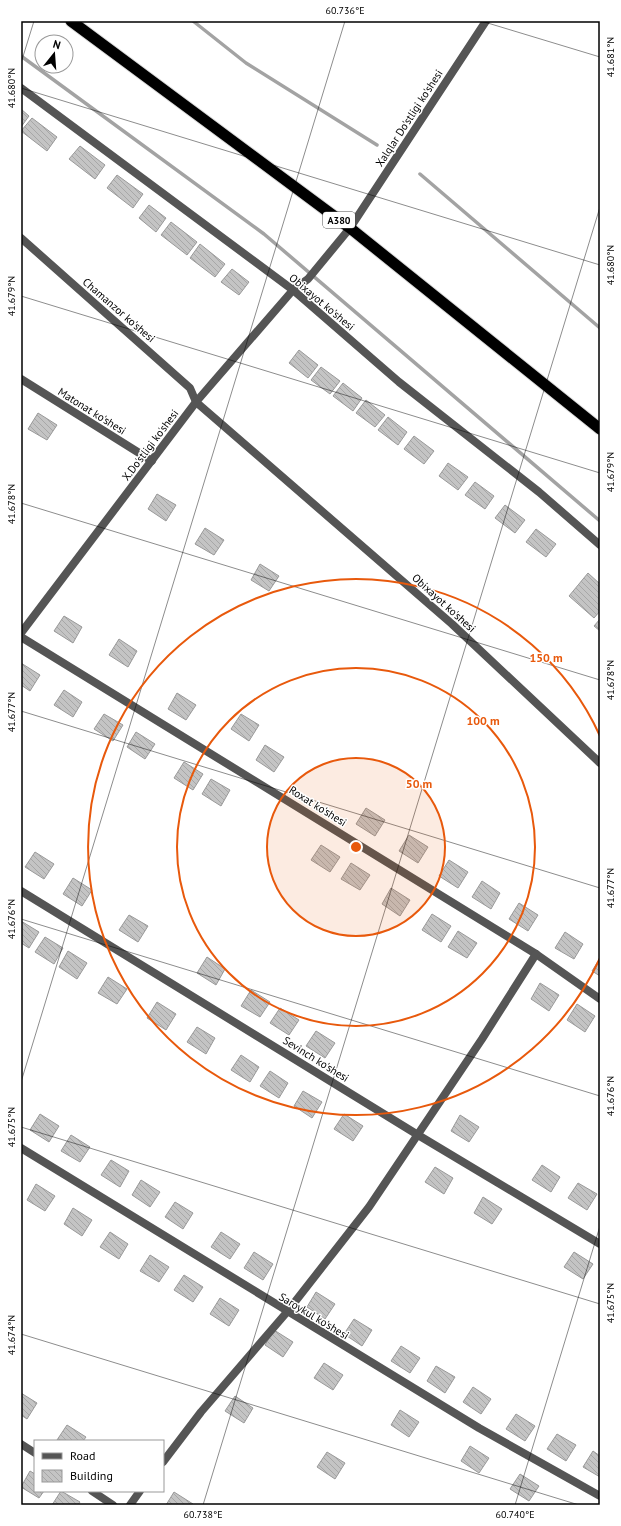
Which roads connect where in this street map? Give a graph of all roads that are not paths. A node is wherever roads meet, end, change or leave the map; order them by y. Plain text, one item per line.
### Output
1 (71, 21) edge
2 (486, 21) edge
3 (21, 88) edge
4 (350, 228) junction
5 (21, 238) edge
6 (329, 254) joint
7 (293, 290) junction
8 (21, 379) edge
9 (196, 402) junction
10 (600, 429) edge
11 (152, 461) junction
12 (600, 545) edge
13 (21, 633) edge
14 (21, 636) edge
15 (600, 763) edge
16 (21, 891) edge
17 (536, 954) junction
18 (600, 999) edge
19 (418, 1135) junction
20 (21, 1148) edge
21 (600, 1244) edge
22 (287, 1312) junction
23 (21, 1444) edge
24 (34, 1452) edge
25 (164, 1461) edge
26 (93, 1492) edge
27 (139, 1492) edge
28 (600, 1496) edge
29 (112, 1505) edge
30 (130, 1505) edge

1 - 4 highway, A380
2 - 4 street, Xalqlar Do'stligi ko'shesi
3 - 7 street, Obixayot ko'shesi
4 - 6 street, Xalqlar Do'stligi ko'shesi
4 - 10 highway, A380
5 - 9 street, Chamanzor ko'shesi
6 - 7 street, X.Do'stligi ko'shesi
7 - 9 street, X.Do'stligi ko'shesi
7 - 12 street, Obixayot ko'shesi
8 - 11 street, Matonat ko'shesi
9 - 11 street, X.Do'stligi ko'shesi
9 - 15 street, Obixayot ko'shesi
11 - 13 street, X.Do'stligi ko'shesi
14 - 17 street, Roxat ko'shesi
16 - 19 street, Sevinch ko'shesi
17 - 18 street, Roxat ko'shesi
17 - 19 street
19 - 21 street, Sevinch ko'shesi
19 - 22 street
20 - 22 street, Saroykul ko'shesi
22 - 25 street
22 - 28 street, Saroykul ko'shesi
23 - 24 street
26 - 29 street
27 - 30 street

